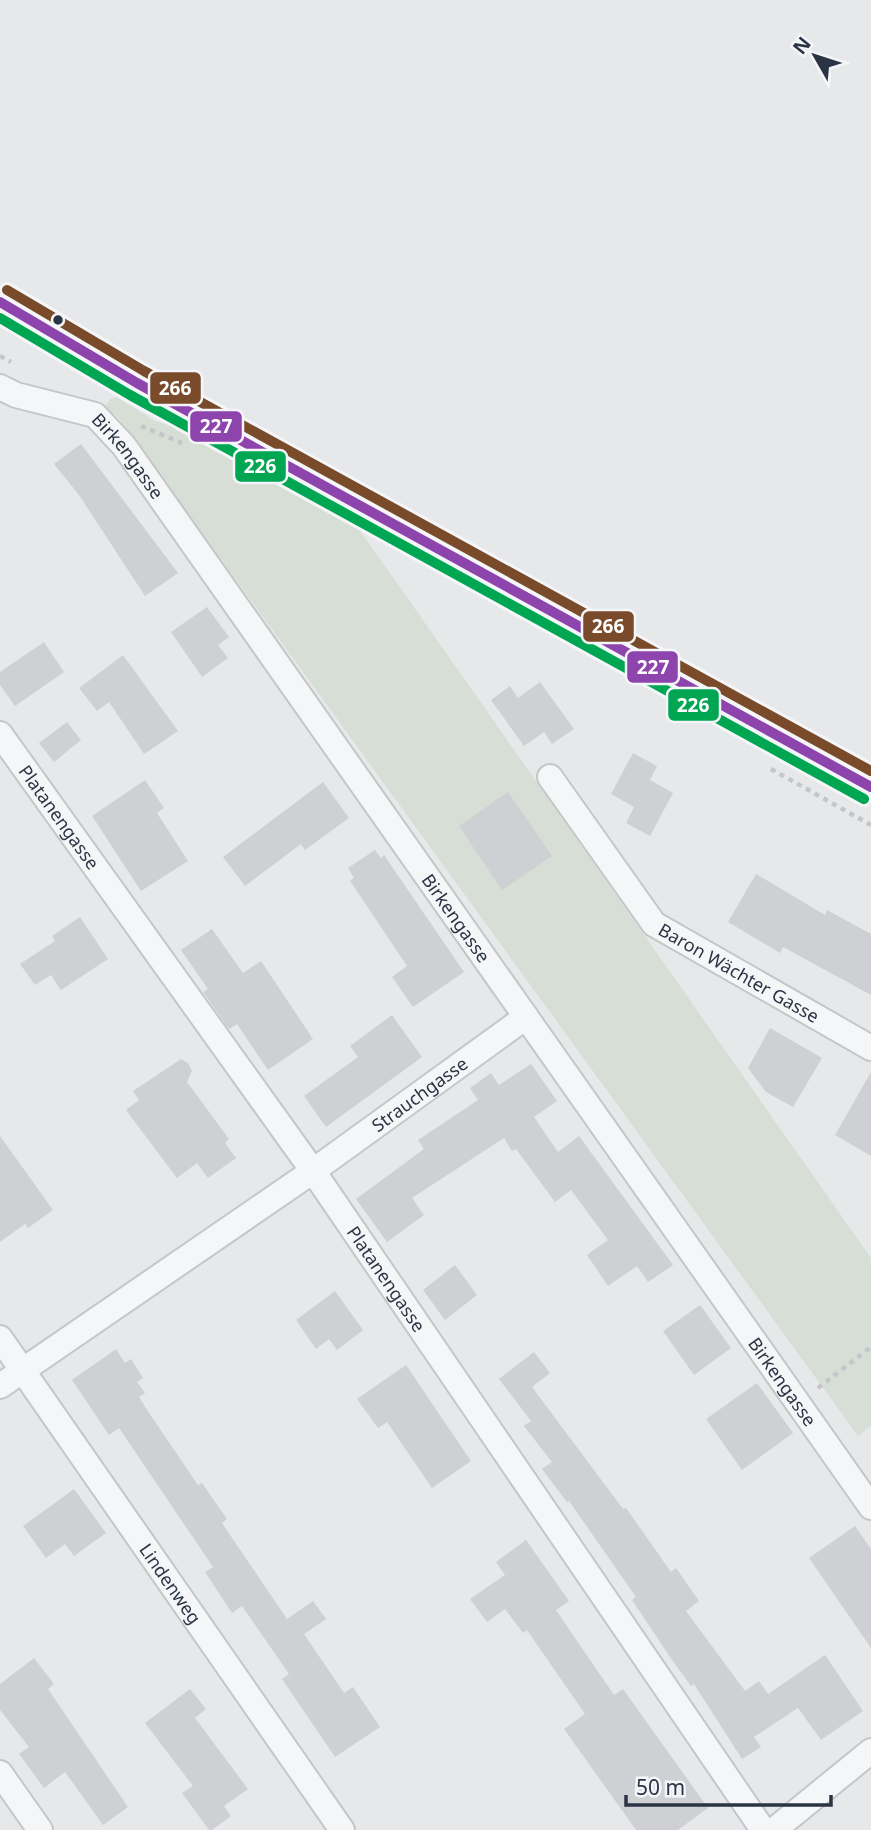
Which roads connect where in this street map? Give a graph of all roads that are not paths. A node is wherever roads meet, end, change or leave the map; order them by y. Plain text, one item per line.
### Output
1 (0, 302) edge
2 (0, 387) edge
3 (0, 734) edge
4 (550, 777) dead end
5 (871, 787) edge
6 (526, 1017) junction
7 (871, 1048) edge
8 (313, 1171) junction
9 (0, 1338) edge
10 (23, 1370) junction
11 (0, 1386) edge
12 (871, 1507) edge
13 (871, 1751) edge
14 (0, 1773) edge
15 (40, 1830) edge
16 (342, 1830) edge
17 (763, 1830) edge
18 (775, 1830) edge

1 - 5 street
2 - 6 street, Birkengasse
3 - 8 street, Platanengasse
4 - 7 street, Baron Wächter Gasse
6 - 8 street, Strauchgasse
6 - 12 street, Birkengasse
8 - 10 street, Strauchgasse
8 - 17 street, Platanengasse
9 - 10 street, Lindenweg
10 - 11 street
10 - 16 street, Lindenweg
13 - 18 street
14 - 15 street

